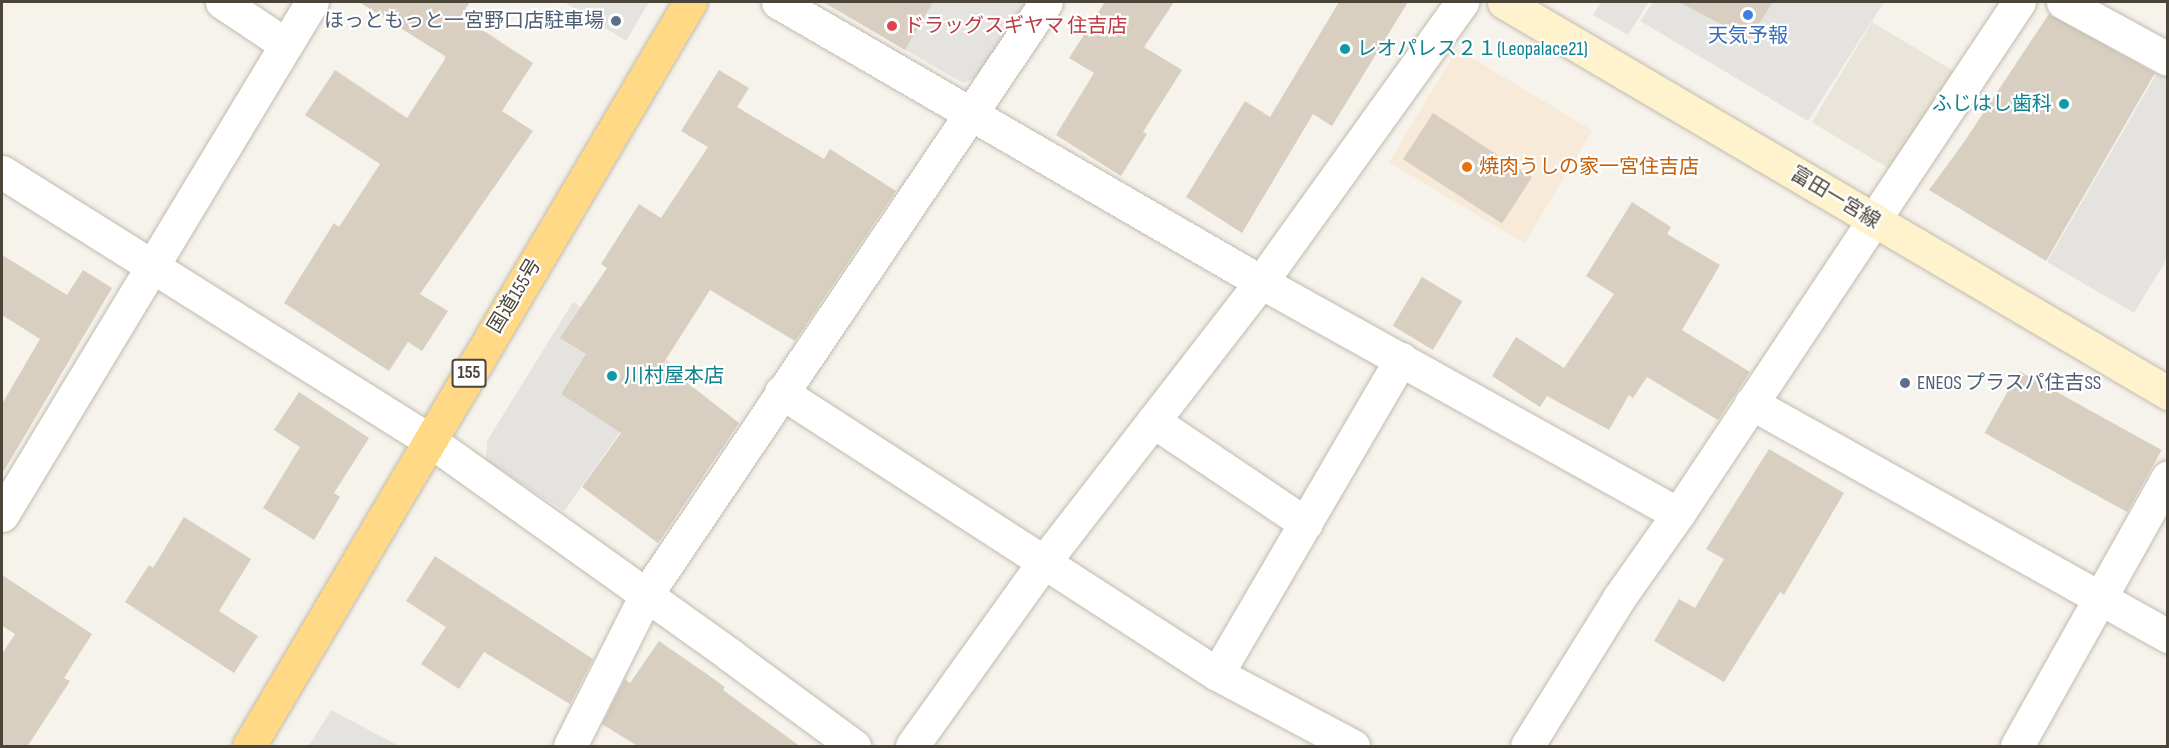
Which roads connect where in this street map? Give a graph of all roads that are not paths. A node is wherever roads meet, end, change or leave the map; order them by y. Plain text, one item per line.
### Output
1 (222, 2) edge
2 (312, 2) edge
3 (690, 2) edge
4 (778, 2) edge
5 (1046, 2) edge
6 (1462, 2) edge
7 (1504, 2) edge
8 (2019, 2) edge
9 (2063, 2) edge
10 (285, 44) junction
11 (2168, 59) edge
12 (971, 113) junction
13 (2, 172) edge
14 (1874, 221) junction
15 (150, 265) junction
16 (1261, 282) junction
17 (1401, 359) junction
18 (781, 392) junction
19 (2168, 393) edge
20 (1751, 403) junction
21 (1154, 421) junction
22 (429, 440) junction
23 (2168, 477) edge
24 (1678, 514) junction
25 (2, 515) edge
26 (1305, 524) junction
27 (1043, 563) junction
28 (646, 595) junction
29 (2100, 599) junction
30 (2168, 636) edge
31 (1217, 674) junction
32 (249, 747) edge
33 (570, 747) edge
34 (854, 747) edge
35 (912, 747) edge
36 (1353, 747) edge
37 (1527, 747) edge
38 (2017, 747) edge

1 - 10 street
2 - 10 street
3 - 22 highway, 国道155号 / 155
4 - 12 street
5 - 12 street
6 - 16 street
7 - 14 main road, 富田一宮線
8 - 14 street
9 - 11 street
10 - 15 street
12 - 16 street
12 - 18 street
13 - 15 street
14 - 19 main road, 富田一宮線
14 - 20 street
15 - 22 street
15 - 25 street
16 - 17 street
16 - 21 street
17 - 24 street
17 - 26 street
18 - 27 street
18 - 28 street
20 - 24 street
20 - 29 street
21 - 26 street
21 - 27 street
22 - 28 street
22 - 32 highway, 国道155号 / 155
23 - 29 street
24 - 37 street
26 - 31 street
27 - 31 street
27 - 35 street
28 - 33 street
28 - 34 street
29 - 30 street
29 - 38 street
31 - 36 street

